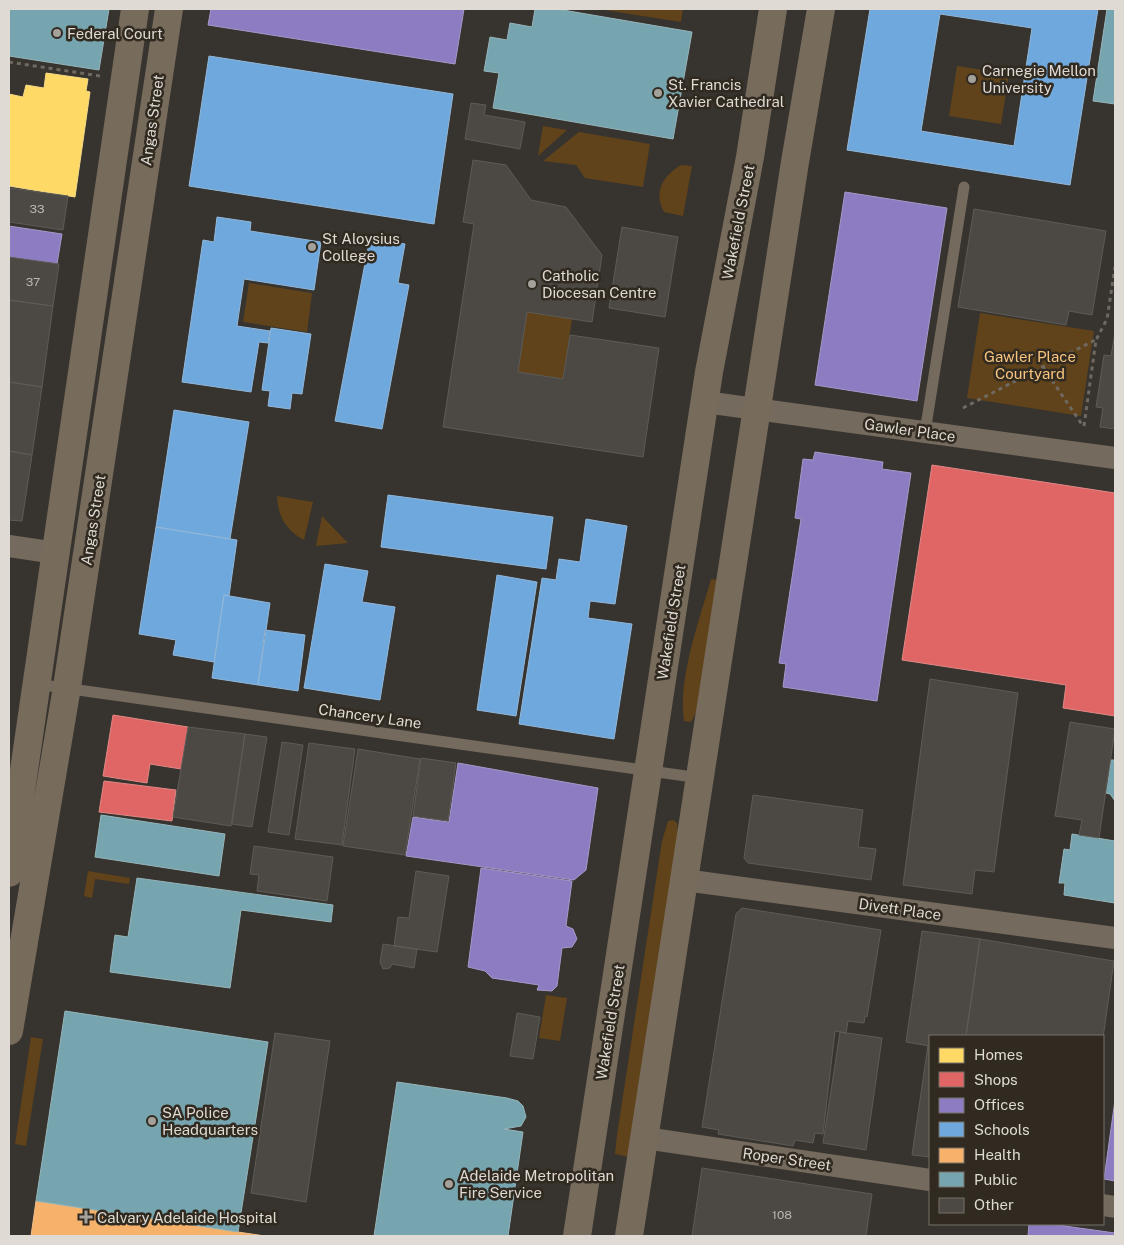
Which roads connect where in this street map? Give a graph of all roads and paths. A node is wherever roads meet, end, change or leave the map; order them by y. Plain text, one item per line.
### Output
1 (135, 9) edge
2 (169, 9) edge
3 (773, 9) edge
4 (821, 9) edge
5 (9, 62) edge
6 (125, 79) junction
7 (964, 187) dead end
8 (1115, 267) edge
9 (1096, 340) junction
10 (1043, 367) junction
11 (705, 402) junction
12 (963, 408) dead end
13 (757, 409) junction
14 (925, 432) junction
15 (1115, 458) edge
16 (9, 546) edge
17 (56, 553) junction
18 (36, 684) junction
19 (67, 688) junction
20 (648, 770) junction
21 (700, 778) junction
22 (9, 873) edge
23 (684, 880) junction
24 (1115, 938) edge
25 (9, 1031) edge
26 (645, 1138) junction
27 (929, 1180) edge
28 (577, 1236) edge
29 (630, 1236) edge

1 - 6 main road
2 - 19 main road, Angas Street
3 - 11 main road, Wakefield Street
4 - 13 main road
5 - 6 path
6 - 17 main road
7 - 14 lane
8 - 9 path
9 - 10 path
9 - 10 path
10 - 12 path
11 - 13 street, Gawler Place
11 - 20 main road, Wakefield Street
13 - 14 street, Gawler Place
13 - 21 main road
14 - 15 street, Gawler Place
16 - 17 street
17 - 18 main road
18 - 19 lane, Chancery Lane
18 - 22 main road
19 - 20 lane, Chancery Lane
19 - 25 main road, Angas Street
20 - 21 lane, Chancery Lane
20 - 28 main road, Wakefield Street
21 - 23 main road
23 - 24 street, Divett Place
23 - 26 main road
26 - 27 street, Roper Street
26 - 29 main road

